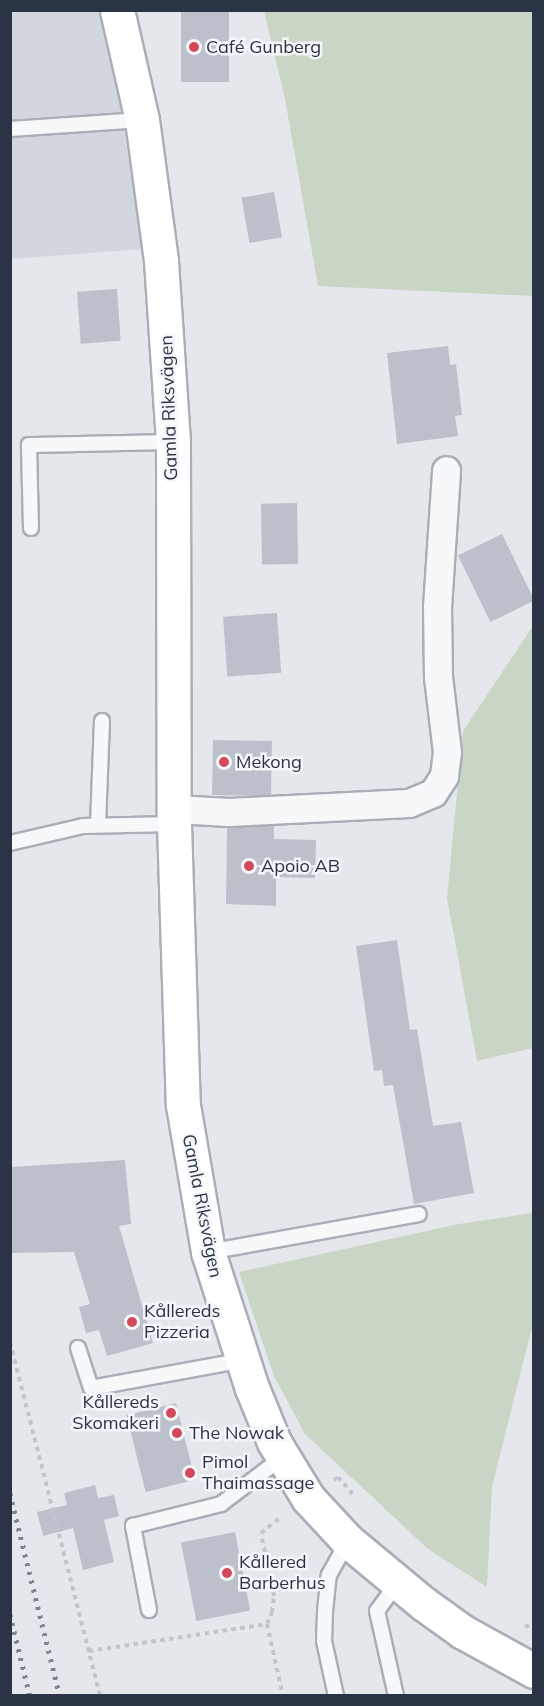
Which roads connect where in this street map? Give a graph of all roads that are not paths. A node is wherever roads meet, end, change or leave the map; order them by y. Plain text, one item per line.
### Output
1 (117, 10) edge
2 (142, 120) junction
3 (10, 129) edge
4 (173, 442) junction
5 (446, 470) dead end
6 (30, 528) dead end
7 (102, 722) dead end
8 (174, 817) junction
9 (98, 825) junction
10 (10, 843) edge
11 (420, 1214) dead end
12 (208, 1252) junction
13 (78, 1348) dead end
14 (243, 1360) junction
15 (283, 1457) junction
16 (348, 1541) junction
17 (397, 1583) junction
18 (149, 1610) dead end
19 (534, 1671) edge
20 (336, 1695) edge
21 (396, 1695) edge

1 - 2 street, Gamla Riksvägen
2 - 3 lane
2 - 4 street, Gamla Riksvägen
4 - 6 lane
4 - 8 street, Gamla Riksvägen
5 - 8 street
7 - 9 lane
8 - 9 lane
8 - 12 street, Gamla Riksvägen
9 - 10 lane
11 - 12 lane
12 - 14 street, Gamla Riksvägen
13 - 14 lane
14 - 15 street, Gamla Riksvägen
15 - 16 street, Gamla Riksvägen
15 - 18 lane
16 - 17 street, Gamla Riksvägen
16 - 20 lane
17 - 19 street, Gamla Riksvägen
17 - 21 lane

